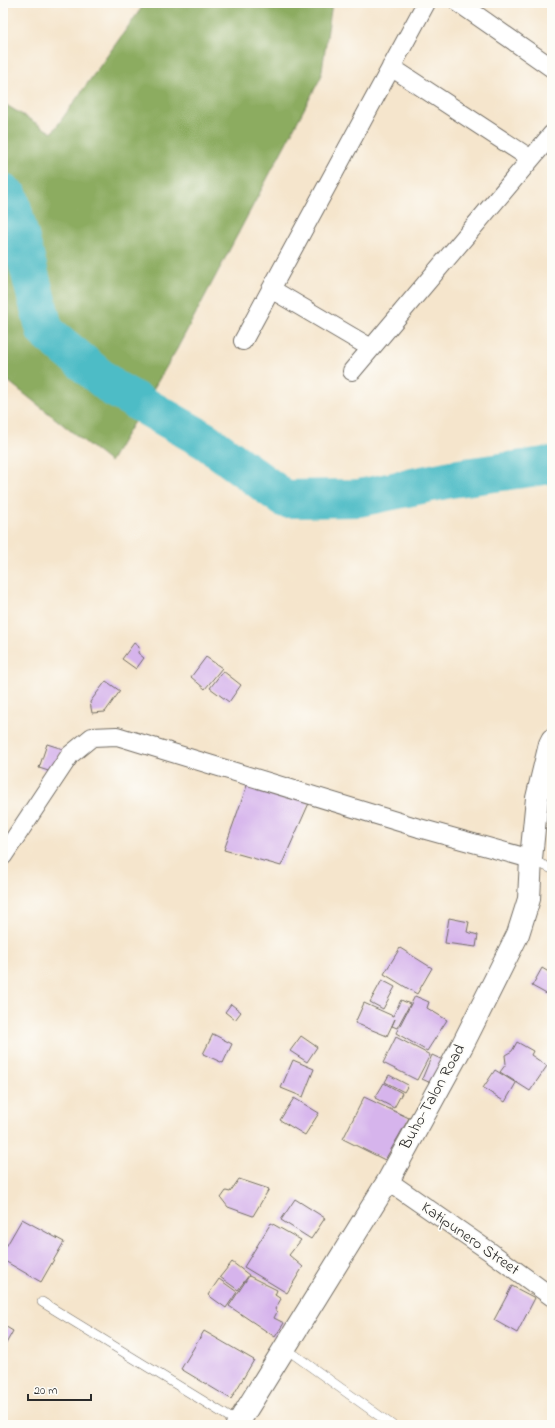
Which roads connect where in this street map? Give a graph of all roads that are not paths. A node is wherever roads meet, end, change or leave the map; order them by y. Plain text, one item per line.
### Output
1 (426, 3) edge
2 (459, 3) edge
3 (391, 67) junction
4 (552, 68) edge
5 (552, 134) edge
6 (531, 159) junction
7 (271, 289) junction
8 (243, 341) dead end
9 (371, 348) junction
10 (352, 371) dead end
11 (552, 740) edge
12 (3, 856) edge
13 (530, 859) junction
14 (552, 869) edge
15 (388, 1181) junction
16 (552, 1297) edge
17 (42, 1302) dead end
18 (285, 1348) junction
19 (238, 1424) edge
20 (392, 1425) edge

1 - 3 street
2 - 4 street
3 - 6 street
3 - 7 street
5 - 6 street
6 - 9 street
7 - 8 street
7 - 9 street
9 - 10 street
11 - 13 street, Buho-Talon Road
12 - 13 street
13 - 14 lane
13 - 15 street, Buho-Talon Road
15 - 16 street, Katipunero Street
15 - 18 street, Buho-Talon Road
17 - 19 lane
18 - 19 street, Buho-Talon Road
18 - 20 lane

